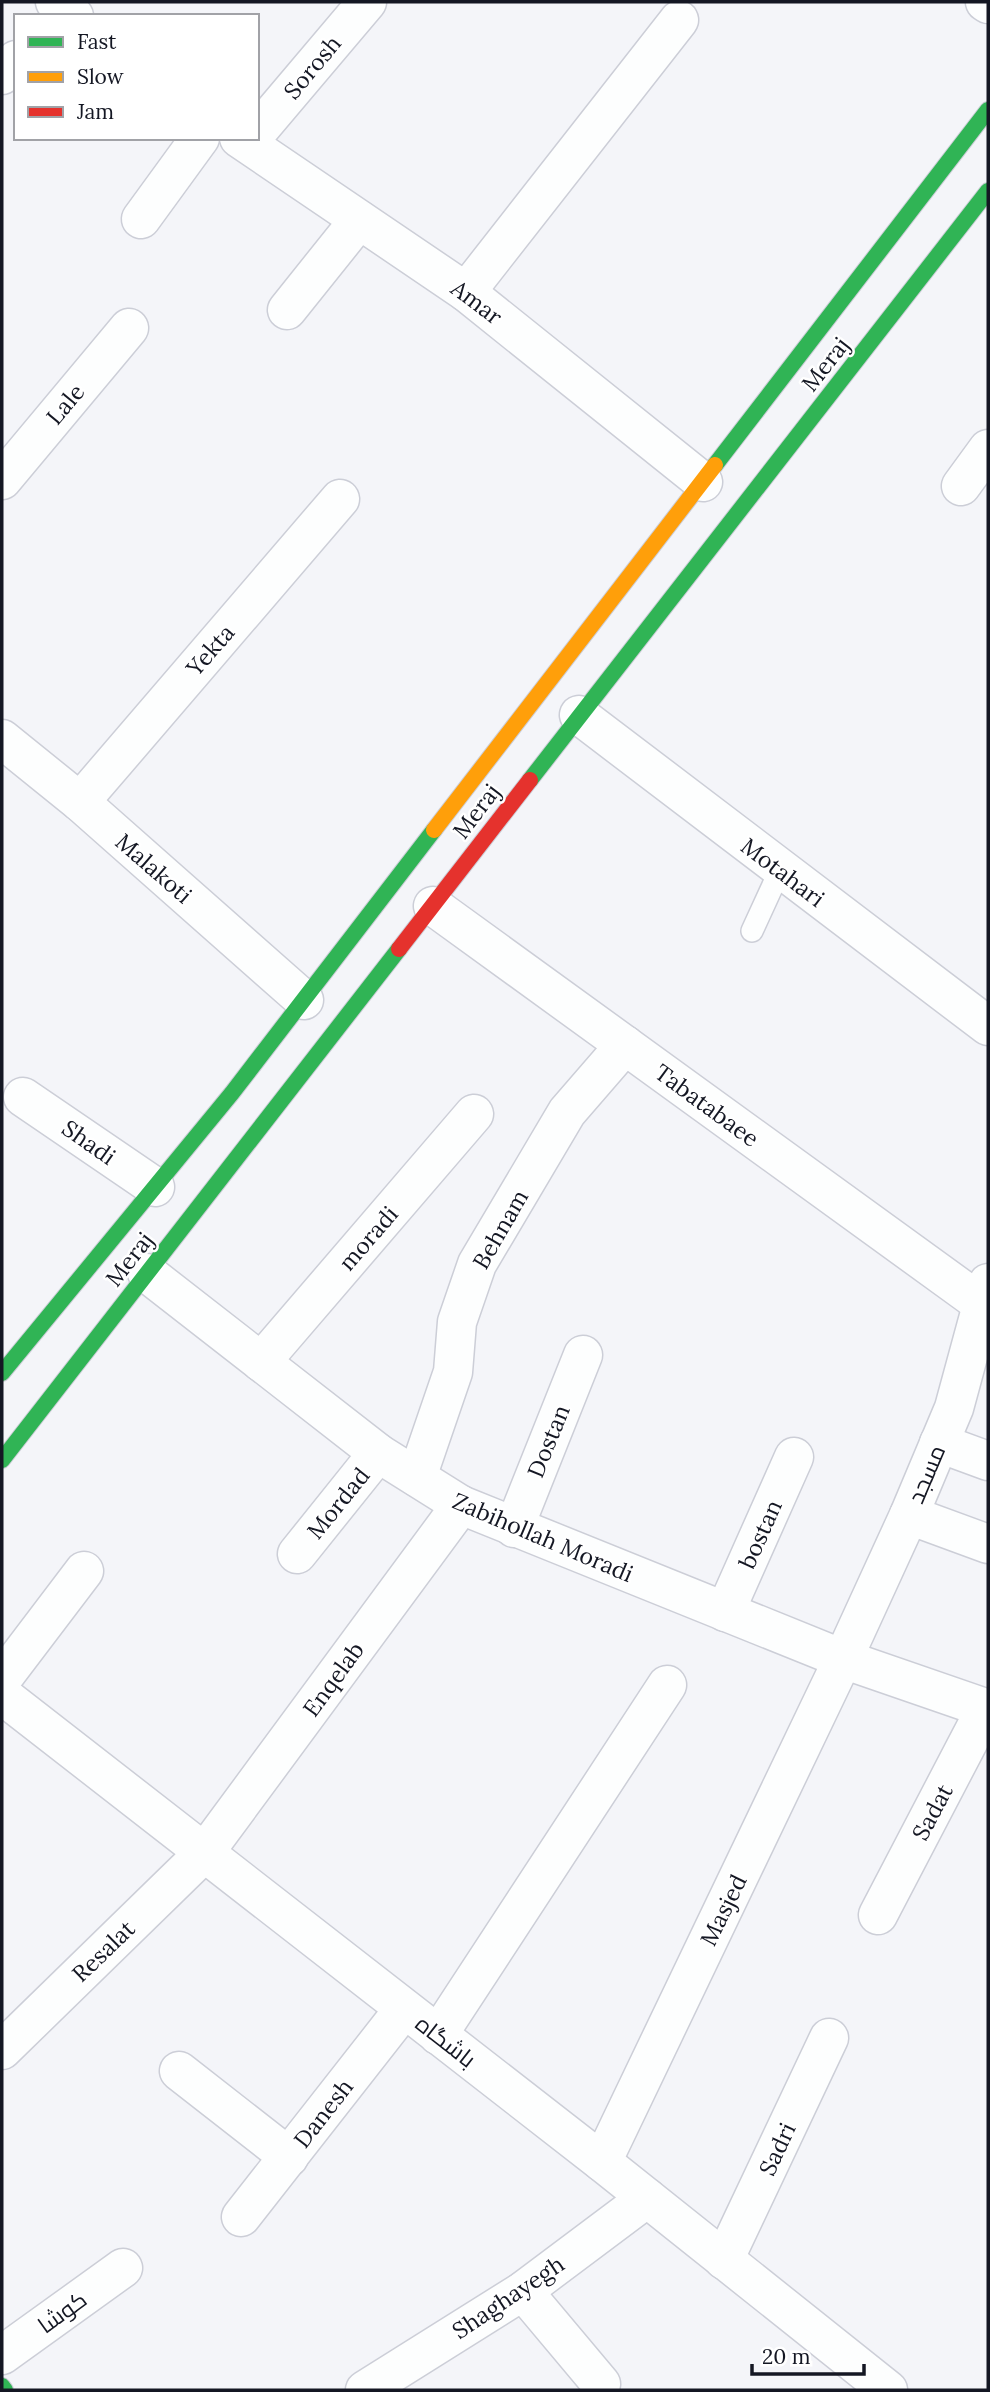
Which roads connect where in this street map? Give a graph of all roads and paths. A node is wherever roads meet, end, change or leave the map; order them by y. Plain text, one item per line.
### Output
1 (367, 2) edge
2 (679, 20) dead end
3 (14, 62) edge
4 (2, 75) edge
5 (988, 110) edge
6 (259, 126) edge
7 (199, 140) edge
8 (252, 140) edge
9 (988, 191) edge
10 (141, 219) dead end
11 (359, 220) junction
12 (466, 292) junction
13 (287, 310) dead end
14 (129, 328) dead end
15 (988, 449) edge
16 (2, 480) edge
17 (703, 482) junction
18 (961, 486) dead end
19 (340, 499) dead end
20 (541, 688) junction
21 (569, 708) junction
22 (2, 739) edge
23 (80, 802) junction
24 (780, 870) junction
25 (433, 906) junction
26 (752, 931) dead end
27 (304, 1000) junction
28 (988, 1026) edge
29 (625, 1045) junction
30 (23, 1097) dead end
31 (474, 1114) dead end
32 (155, 1187) junction
33 (147, 1273) junction
34 (985, 1293) edge
35 (583, 1355) dead end
36 (261, 1362) junction
37 (2, 1373) edge
38 (939, 1443) junction
39 (378, 1453) junction
40 (794, 1457) dead end
41 (2, 1460) edge
42 (988, 1461) edge
43 (416, 1477) junction
44 (461, 1505) junction
45 (909, 1516) junction
46 (514, 1528) junction
47 (988, 1544) edge
48 (297, 1554) dead end
49 (84, 1571) dead end
50 (725, 1612) junction
51 (844, 1659) junction
52 (2, 1679) edge
53 (667, 1685) dead end
54 (2, 1695) edge
55 (987, 1709) edge
56 (205, 1852) junction
57 (878, 1915) dead end
58 (404, 2009) junction
59 (439, 2035) junction
60 (829, 2038) dead end
61 (2, 2050) edge
62 (179, 2071) dead end
63 (289, 2157) junction
64 (602, 2162) junction
65 (646, 2198) junction
66 (241, 2217) dead end
67 (724, 2260) junction
68 (123, 2268) dead end
69 (523, 2291) junction
70 (2, 2355) edge
71 (601, 2384) dead end
72 (2, 2386) edge
73 (371, 2389) edge
74 (5, 2390) edge
75 (888, 2390) edge

1 - 6 street, Sorosh
2 - 12 street
3 - 4 street
5 - 17 main road, Meraj
7 - 10 street
8 - 11 street, Amar
9 - 21 main road, Meraj
11 - 12 street, Amar
11 - 13 street
12 - 17 street, Amar
14 - 16 street, Lale
15 - 18 street
17 - 20 main road, Meraj
19 - 23 street, Yekta
20 - 21 main road
20 - 27 main road, Meraj
21 - 24 street, Motahari
21 - 25 main road, Meraj
22 - 23 street, Malakoti
23 - 27 street, Malakoti
24 - 26 lane
24 - 28 street, Motahari
25 - 29 street, Tabatabaee
25 - 33 main road, Meraj
27 - 32 main road, Meraj
29 - 34 street, Tabatabaee
29 - 43 street, Behnam
30 - 32 street, Shadi
31 - 36 street, moradi
32 - 37 main road, Meraj
33 - 36 street, Zabihollah Moradi
33 - 41 main road, Meraj
34 - 38 street, مسجد
35 - 46 street, Dostan
36 - 39 street, Zabihollah Moradi
38 - 42 street
38 - 45 street, مسجد
39 - 43 street, Zabihollah Moradi
39 - 48 street, Mordad
40 - 50 street, bostan
43 - 44 street, Zabihollah Moradi
44 - 46 street, Zabihollah Moradi
44 - 56 street, Enqelab
45 - 47 street
45 - 51 street, مسجد
46 - 50 street, Zabihollah Moradi
49 - 52 street
50 - 51 street, Zabihollah Moradi
51 - 55 street, Zabihollah Moradi
51 - 64 street, Masjed
53 - 59 street
54 - 56 street, باشگاه
55 - 57 street, Sadat
56 - 58 street, باشگاه
56 - 61 street, Resalat
58 - 59 street, باشگاه
58 - 63 street, Danesh
59 - 64 street, باشگاه
60 - 67 street, Sadri
62 - 63 street
63 - 66 street, Danesh
64 - 65 street, باشگاه
65 - 67 street, باشگاه
65 - 69 street, Shaghayegh
67 - 75 street, باشگاه
68 - 70 street, کوشا
69 - 71 street
69 - 73 street, Shaghayegh
72 - 74 main road

